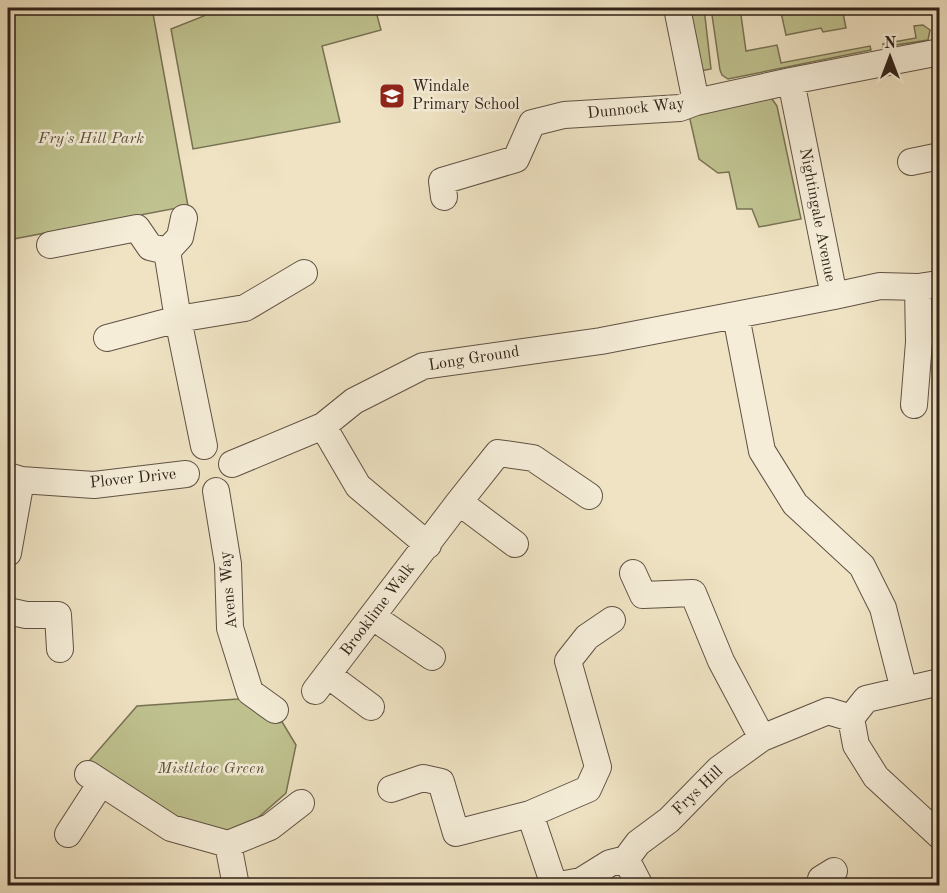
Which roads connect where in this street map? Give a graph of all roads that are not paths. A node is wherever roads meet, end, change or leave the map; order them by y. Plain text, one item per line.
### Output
1 (677, 8) edge
2 (938, 58) edge
3 (791, 81) junction
4 (696, 102) junction
5 (939, 156) edge
6 (911, 162) dead end
7 (444, 197) dead end
8 (184, 218) dead end
9 (50, 245) dead end
10 (167, 251) junction
11 (304, 273) dead end
12 (834, 296) junction
13 (736, 316) junction
14 (178, 319) junction
15 (107, 338) dead end
16 (914, 405) dead end
17 (323, 426) junction
18 (204, 446) junction
19 (232, 464) junction
20 (186, 474) junction
21 (14, 478) edge
22 (216, 491) junction
23 (589, 496) dead end
24 (459, 502) junction
25 (515, 544) dead end
26 (428, 545) junction
27 (8, 553) edge
28 (633, 573) dead end
29 (8, 610) edge
30 (373, 617) junction
31 (612, 620) dead end
32 (60, 649) dead end
33 (432, 657) dead end
34 (939, 682) edge
35 (904, 690) junction
36 (371, 706) dead end
37 (275, 710) dead end
38 (851, 718) junction
39 (762, 738) junction
40 (391, 789) dead end
41 (302, 803) dead end
42 (530, 814) junction
43 (68, 834) dead end
44 (939, 836) edge
45 (228, 844) junction
46 (626, 859) junction
47 (236, 885) edge
48 (554, 885) edge
49 (640, 885) edge

1 - 4 street
2 - 3 street, Dunnock Way
3 - 4 street, Dunnock Way
3 - 12 street, Nightingale Avenue
4 - 7 street, Dunnock Way
5 - 6 street
8 - 10 street
9 - 10 street
10 - 14 street
11 - 14 street
12 - 13 street, Nightingale Avenue
12 - 16 street
13 - 17 street, Long Ground
13 - 35 street
14 - 15 street
14 - 18 street
17 - 19 street, Long Ground
17 - 26 street
18 - 19 street
18 - 20 street
19 - 22 street
20 - 21 street, Plover Drive
20 - 22 street
21 - 27 street
22 - 37 street, Avens Way
23 - 24 street, Brooklime Walk
24 - 25 street
24 - 26 street, Brooklime Walk
26 - 30 street, Brooklime Walk
28 - 39 street
29 - 32 street
30 - 33 street
30 - 36 street, Brooklime Walk
31 - 42 street
34 - 35 street
35 - 38 street
38 - 39 street, Frys Hill
38 - 44 street
39 - 46 street, Frys Hill
40 - 42 street
41 - 45 street
42 - 48 street
43 - 45 street
45 - 47 street
46 - 48 street, Frys Hill
46 - 49 street

